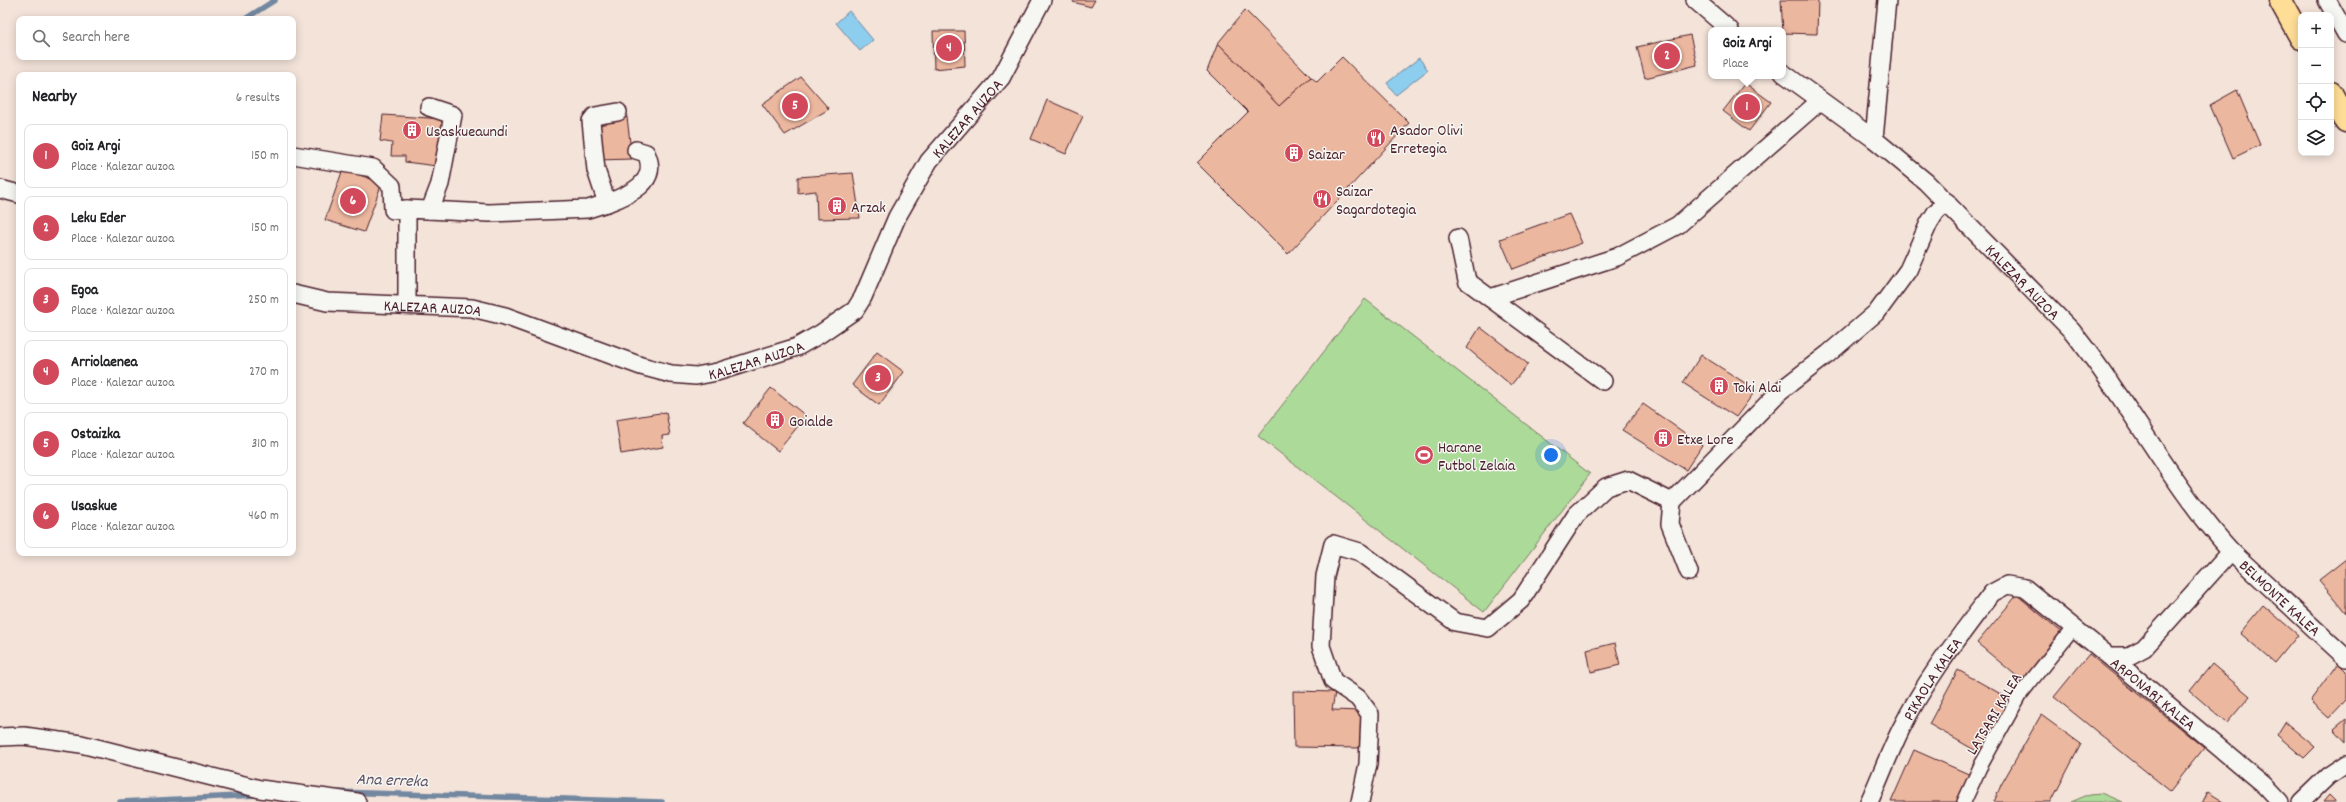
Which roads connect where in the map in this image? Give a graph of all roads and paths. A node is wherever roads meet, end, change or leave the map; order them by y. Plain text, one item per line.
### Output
1 (1042, 0) edge
2 (1695, 0) edge
3 (1887, 0) edge
4 (2280, 0) edge
5 (2327, 0) edge
6 (1726, 27) edge
7 (2298, 33) edge
8 (2346, 34) edge
9 (1786, 75) edge
10 (2334, 99) edge
11 (1820, 101) junction
12 (429, 107) dead end
13 (618, 112) dead end
14 (2346, 121) edge
15 (1874, 139) junction
16 (636, 150) dead end
17 (296, 155) edge
18 (0, 188) edge
19 (16, 193) edge
20 (607, 202) junction
21 (1947, 202) junction
22 (407, 209) junction
23 (430, 210) junction
24 (1458, 238) dead end
25 (296, 295) edge
26 (1490, 298) junction
27 (407, 305) junction
28 (1603, 381) dead end
29 (1672, 502) junction
30 (2216, 534) joint
31 (2231, 552) junction
32 (1689, 572) dead end
33 (2025, 588) joint
34 (2074, 627) junction
35 (2144, 648) junction
36 (2110, 656) junction
37 (2346, 658) edge
38 (2142, 682) junction
39 (0, 737) edge
40 (2346, 764) edge
41 (357, 802) edge
42 (1360, 802) edge
43 (1869, 802) edge
44 (1964, 802) edge
45 (2280, 802) edge
46 (2301, 802) edge

1 - 27 street, KALEZAR AUZOA
2 - 6 street
3 - 15 street
4 - 7 highway
5 - 8 street
9 - 11 street, KALEZAR AUZOA
10 - 14 highway
11 - 15 street, KALEZAR AUZOA
11 - 26 street
12 - 23 street
13 - 20 street
15 - 21 street, KALEZAR AUZOA
16 - 20 street
17 - 22 street
18 - 19 street
20 - 23 street
21 - 29 street
21 - 30 street, KALEZAR AUZOA
22 - 23 street
22 - 27 street
24 - 26 street
25 - 27 street, KALEZAR AUZOA
26 - 28 street
29 - 32 street
29 - 42 street
30 - 31 street, BELMONTE KALEA
31 - 35 street
31 - 37 street, BELMONTE KALEA
33 - 34 street, ARPONARI KALEA
33 - 43 street, PIKAOLA KALEA
34 - 36 street, ARPONARI KALEA
34 - 44 street, LATSARI KALEA
35 - 36 street
35 - 38 street
36 - 38 street, ARPONARI KALEA
38 - 45 street, ARPONARI KALEA
39 - 41 street
40 - 46 street

